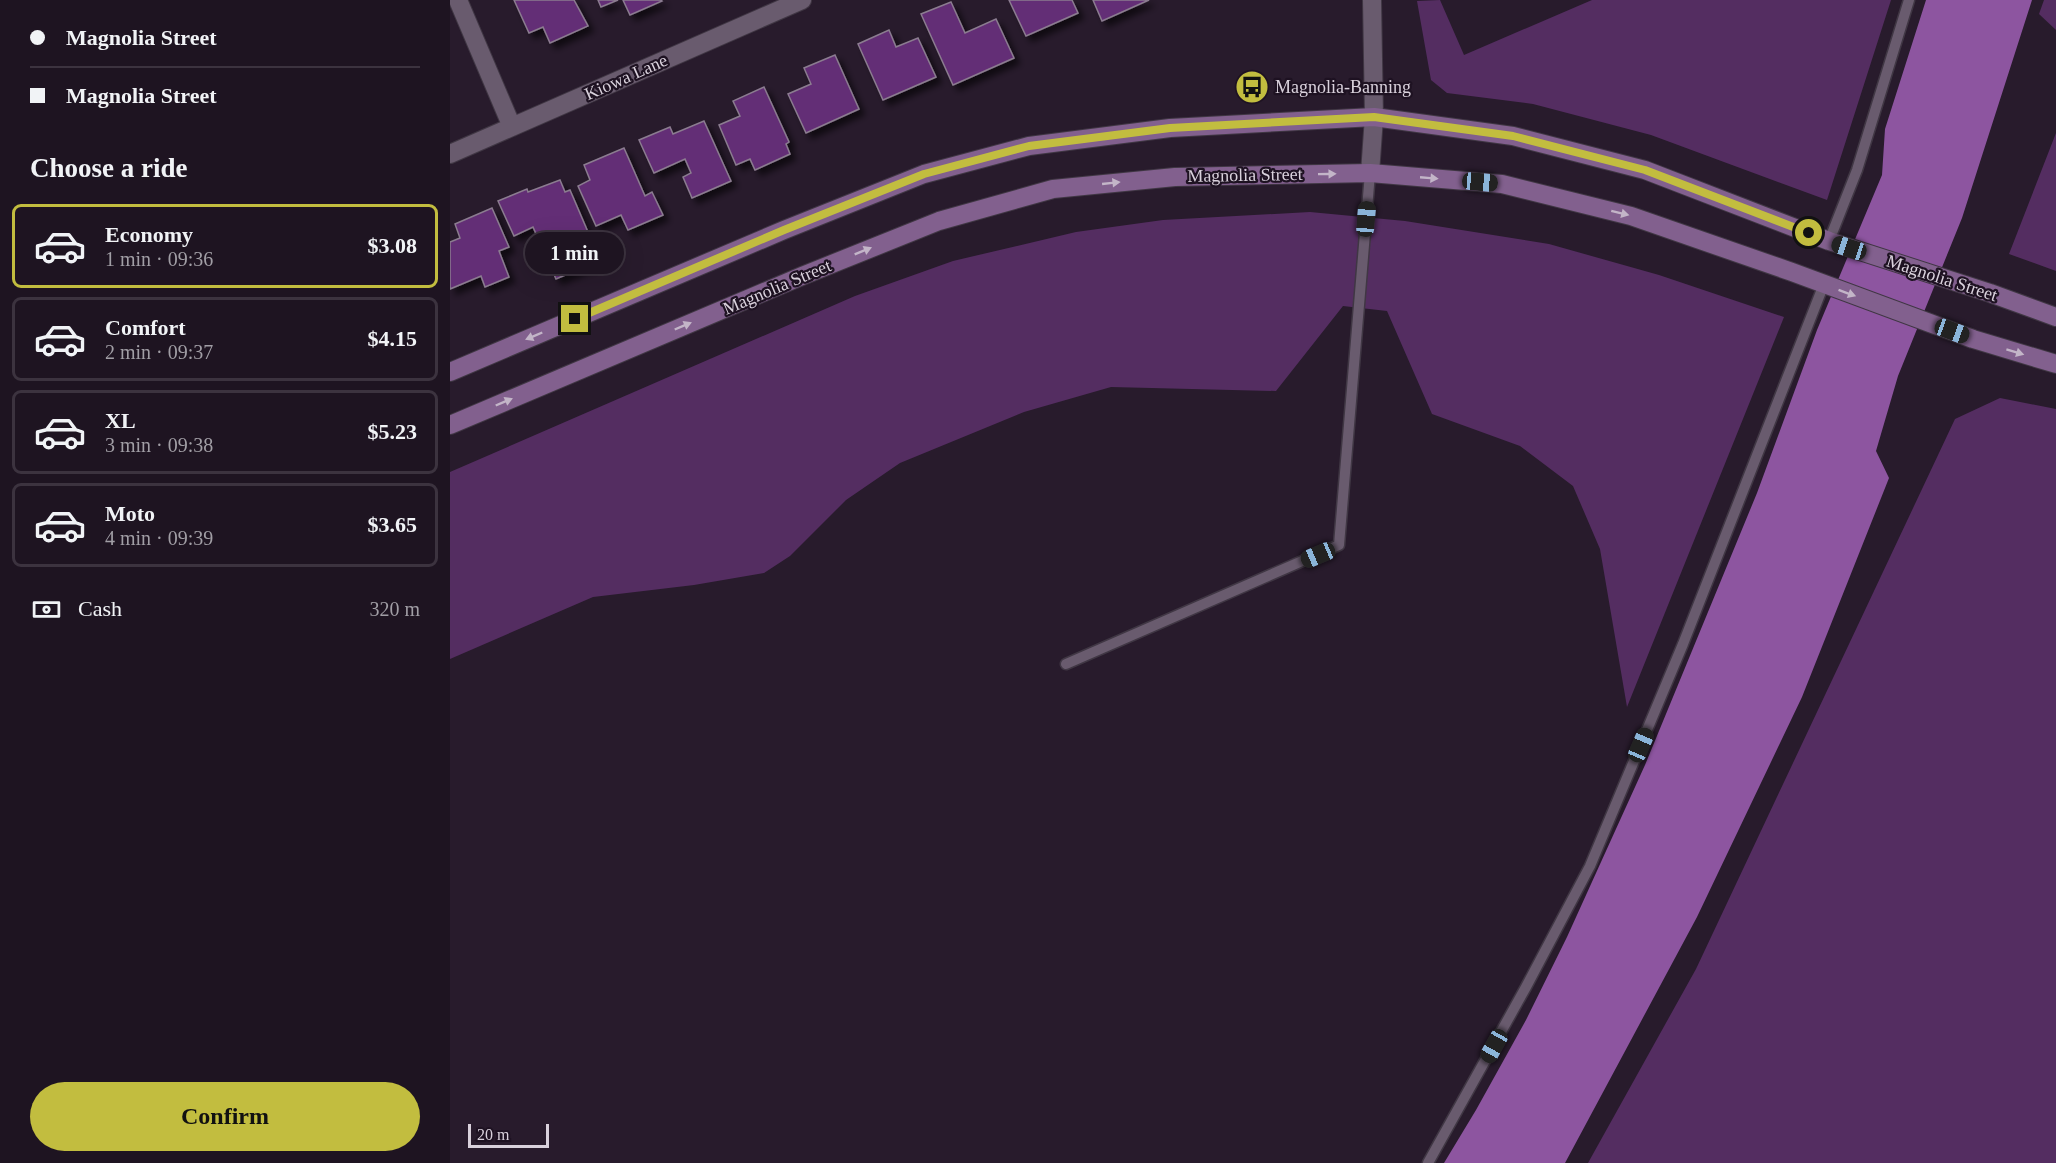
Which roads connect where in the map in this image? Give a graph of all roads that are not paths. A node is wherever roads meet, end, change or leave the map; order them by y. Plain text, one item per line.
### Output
1 (458, 0) edge
2 (802, 0) edge
3 (1372, 0) edge
4 (1909, 0) edge
5 (1374, 117) junction
6 (512, 127) junction
7 (450, 154) edge
8 (1370, 173) junction
9 (1829, 242) junction
10 (1824, 284) junction
11 (2056, 317) edge
12 (2056, 364) edge
13 (450, 372) edge
14 (450, 425) edge
15 (1066, 664) dead end
16 (1428, 1163) edge

1 - 6 street
2 - 6 street, Kiowa Lane
3 - 5 street
4 - 9 lane
5 - 8 street
5 - 9 main road, Magnolia Street
5 -> 13 main road, Magnolia Street
6 - 7 street, Kiowa Lane
8 -> 10 main road, Magnolia Street
14 -> 8 main road, Magnolia Street
8 - 15 lane
9 - 11 main road, Magnolia Street
10 -> 12 main road, Magnolia Street
10 - 16 lane

